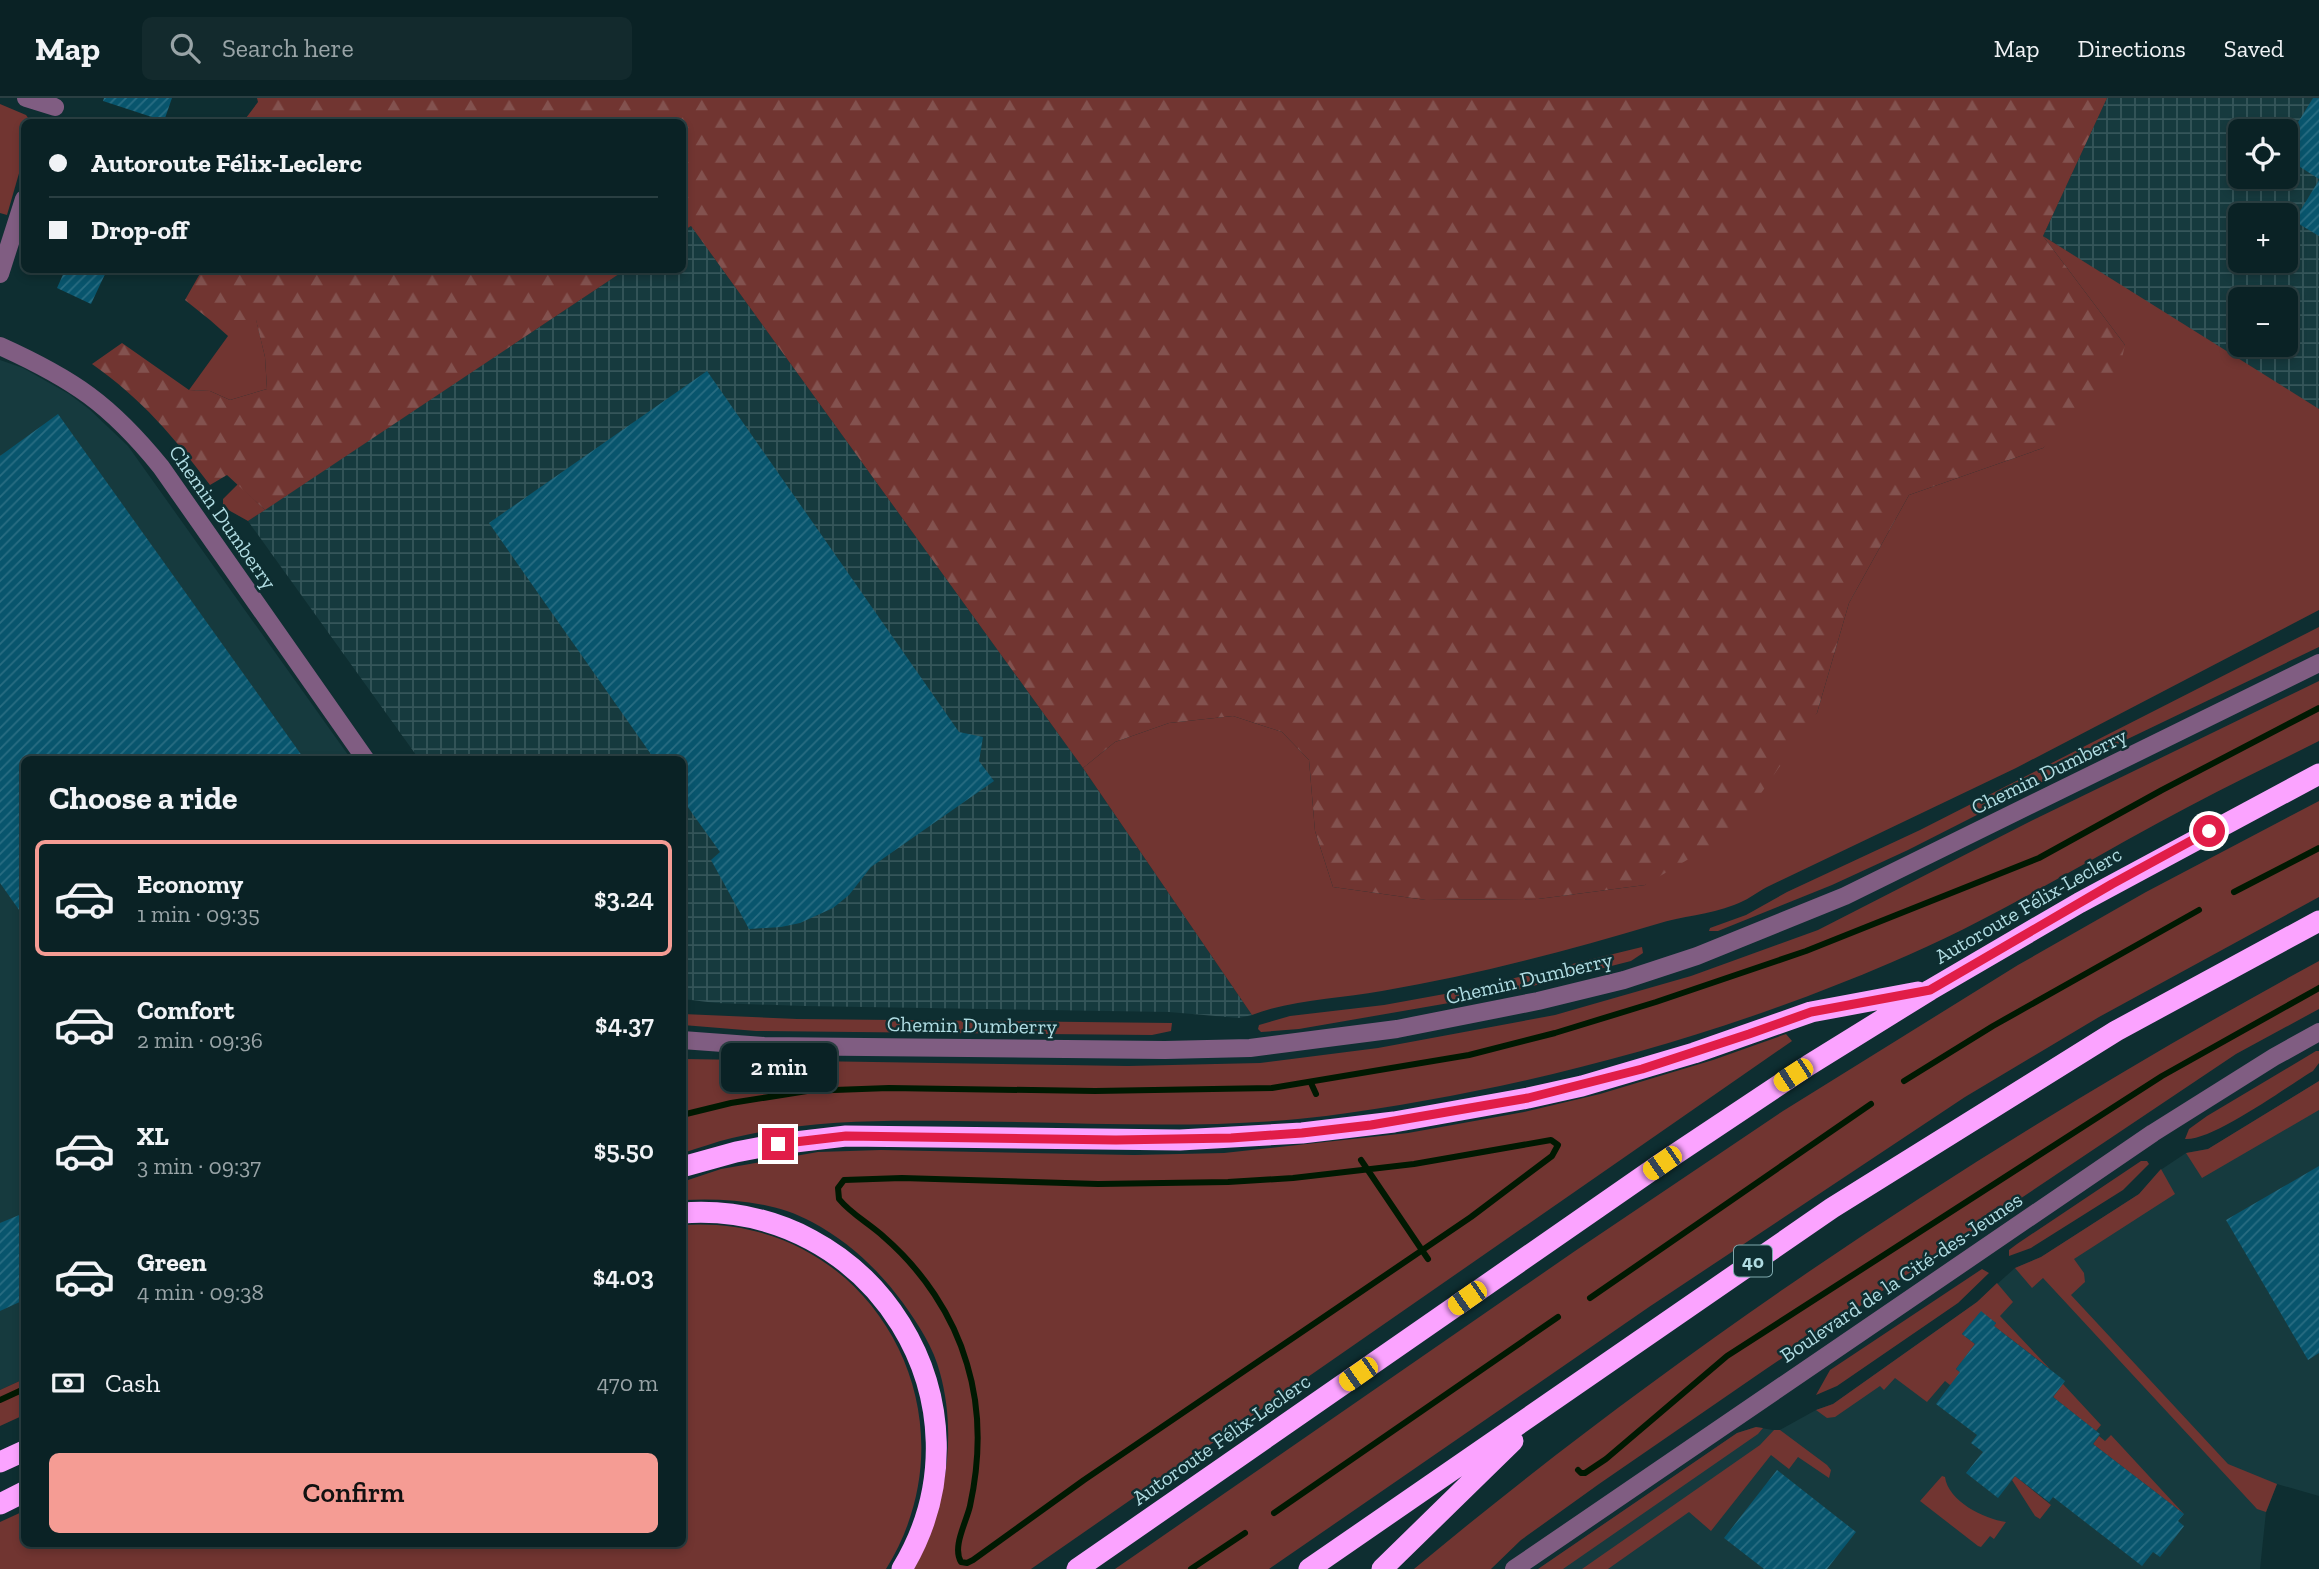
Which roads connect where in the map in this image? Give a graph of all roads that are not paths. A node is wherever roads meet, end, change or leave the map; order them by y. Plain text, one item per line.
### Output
1 (26, 98) edge
2 (55, 109) edge
3 (21, 208) edge
4 (0, 274) edge
5 (0, 346) edge
6 (2319, 663) edge
7 (363, 756) edge
8 (2319, 774) edge
9 (2319, 921) edge
10 (1930, 990) junction
11 (2319, 1032) edge
12 (686, 1040) edge
13 (686, 1166) edge
14 (686, 1213) edge
15 (1554, 1400) junction
16 (21, 1452) edge
17 (0, 1462) edge
18 (21, 1494) edge
19 (0, 1504) edge
20 (902, 1569) edge
21 (1077, 1569) edge
22 (1310, 1569) edge
23 (1382, 1569) edge
24 (1514, 1569) edge

1 - 2 street
3 - 4 street
5 - 7 street, Chemin Dumberry
6 - 12 street, Chemin Dumberry
8 - 10 highway, Autoroute Félix-Leclerc
9 - 15 highway, 40
10 - 13 highway
10 - 21 highway, Autoroute Félix-Leclerc
11 - 24 street, Boulevard de la Cité-des-Jeunes
14 - 20 highway
15 - 22 highway, 40
15 - 23 highway
16 - 17 highway
18 - 19 highway

